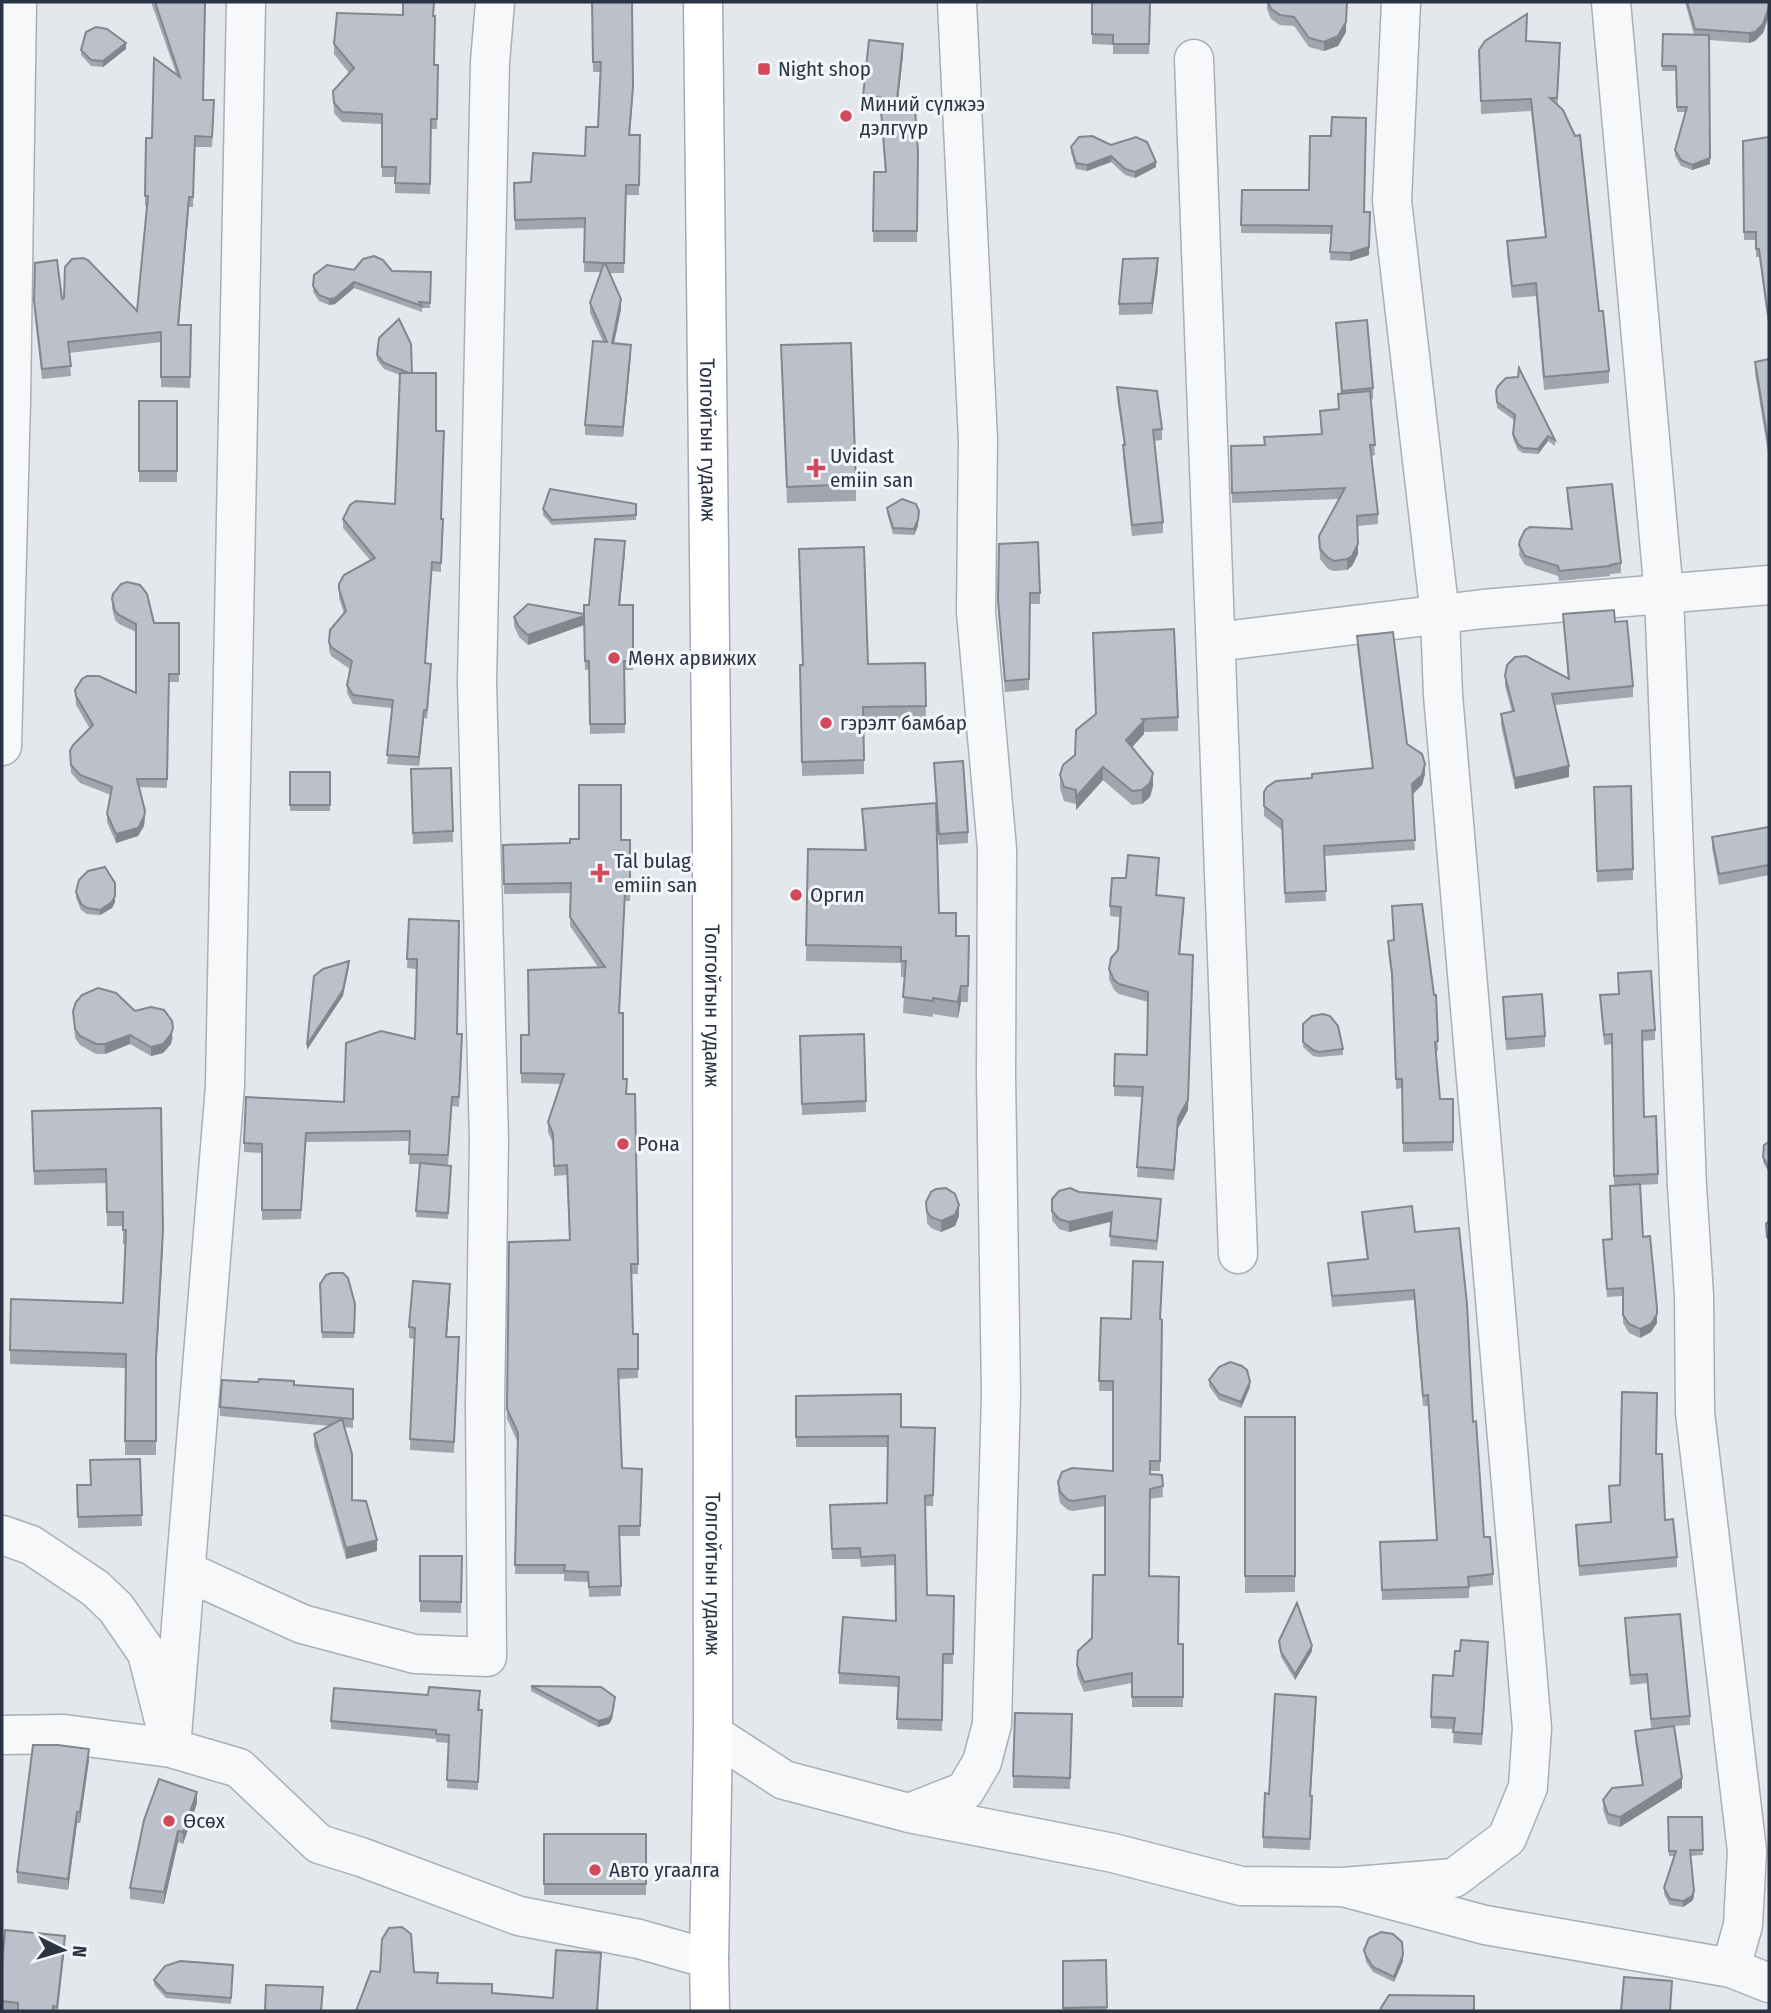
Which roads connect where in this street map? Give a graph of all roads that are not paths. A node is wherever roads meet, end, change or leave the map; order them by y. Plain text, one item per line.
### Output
1 (17, 2) edge
2 (246, 2) edge
3 (495, 2) edge
4 (703, 2) edge
5 (957, 2) edge
6 (1401, 2) edge
7 (1611, 2) edge
8 (1194, 59) dead end
9 (1769, 585) edge
10 (1664, 595) junction
11 (1440, 615) junction
12 (1216, 642) junction
13 (2, 746) edge
14 (1238, 1254) dead end
15 (2, 1535) edge
16 (186, 1571) junction
17 (713, 1734) junction
18 (2, 1735) edge
19 (171, 1748) junction
20 (909, 1813) junction
21 (1343, 1887) junction
22 (709, 1959) junction
23 (1731, 1968) junction
24 (1769, 1983) edge
25 (710, 2011) edge

1 - 13 street
2 - 16 street
3 - 16 street
4 - 17 main road, Толгойтын гудамж
5 - 20 street
6 - 11 street
7 - 10 street
8 - 12 street
9 - 10 street
10 - 11 street
10 - 23 street
11 - 12 street
11 - 21 street
12 - 14 street
15 - 19 street
16 - 19 street
17 - 20 street
17 - 22 main road, Толгойтын гудамж
18 - 19 street
19 - 22 street
20 - 21 street
21 - 23 street
22 - 25 main road, Толгойтын гудамж
23 - 24 street

